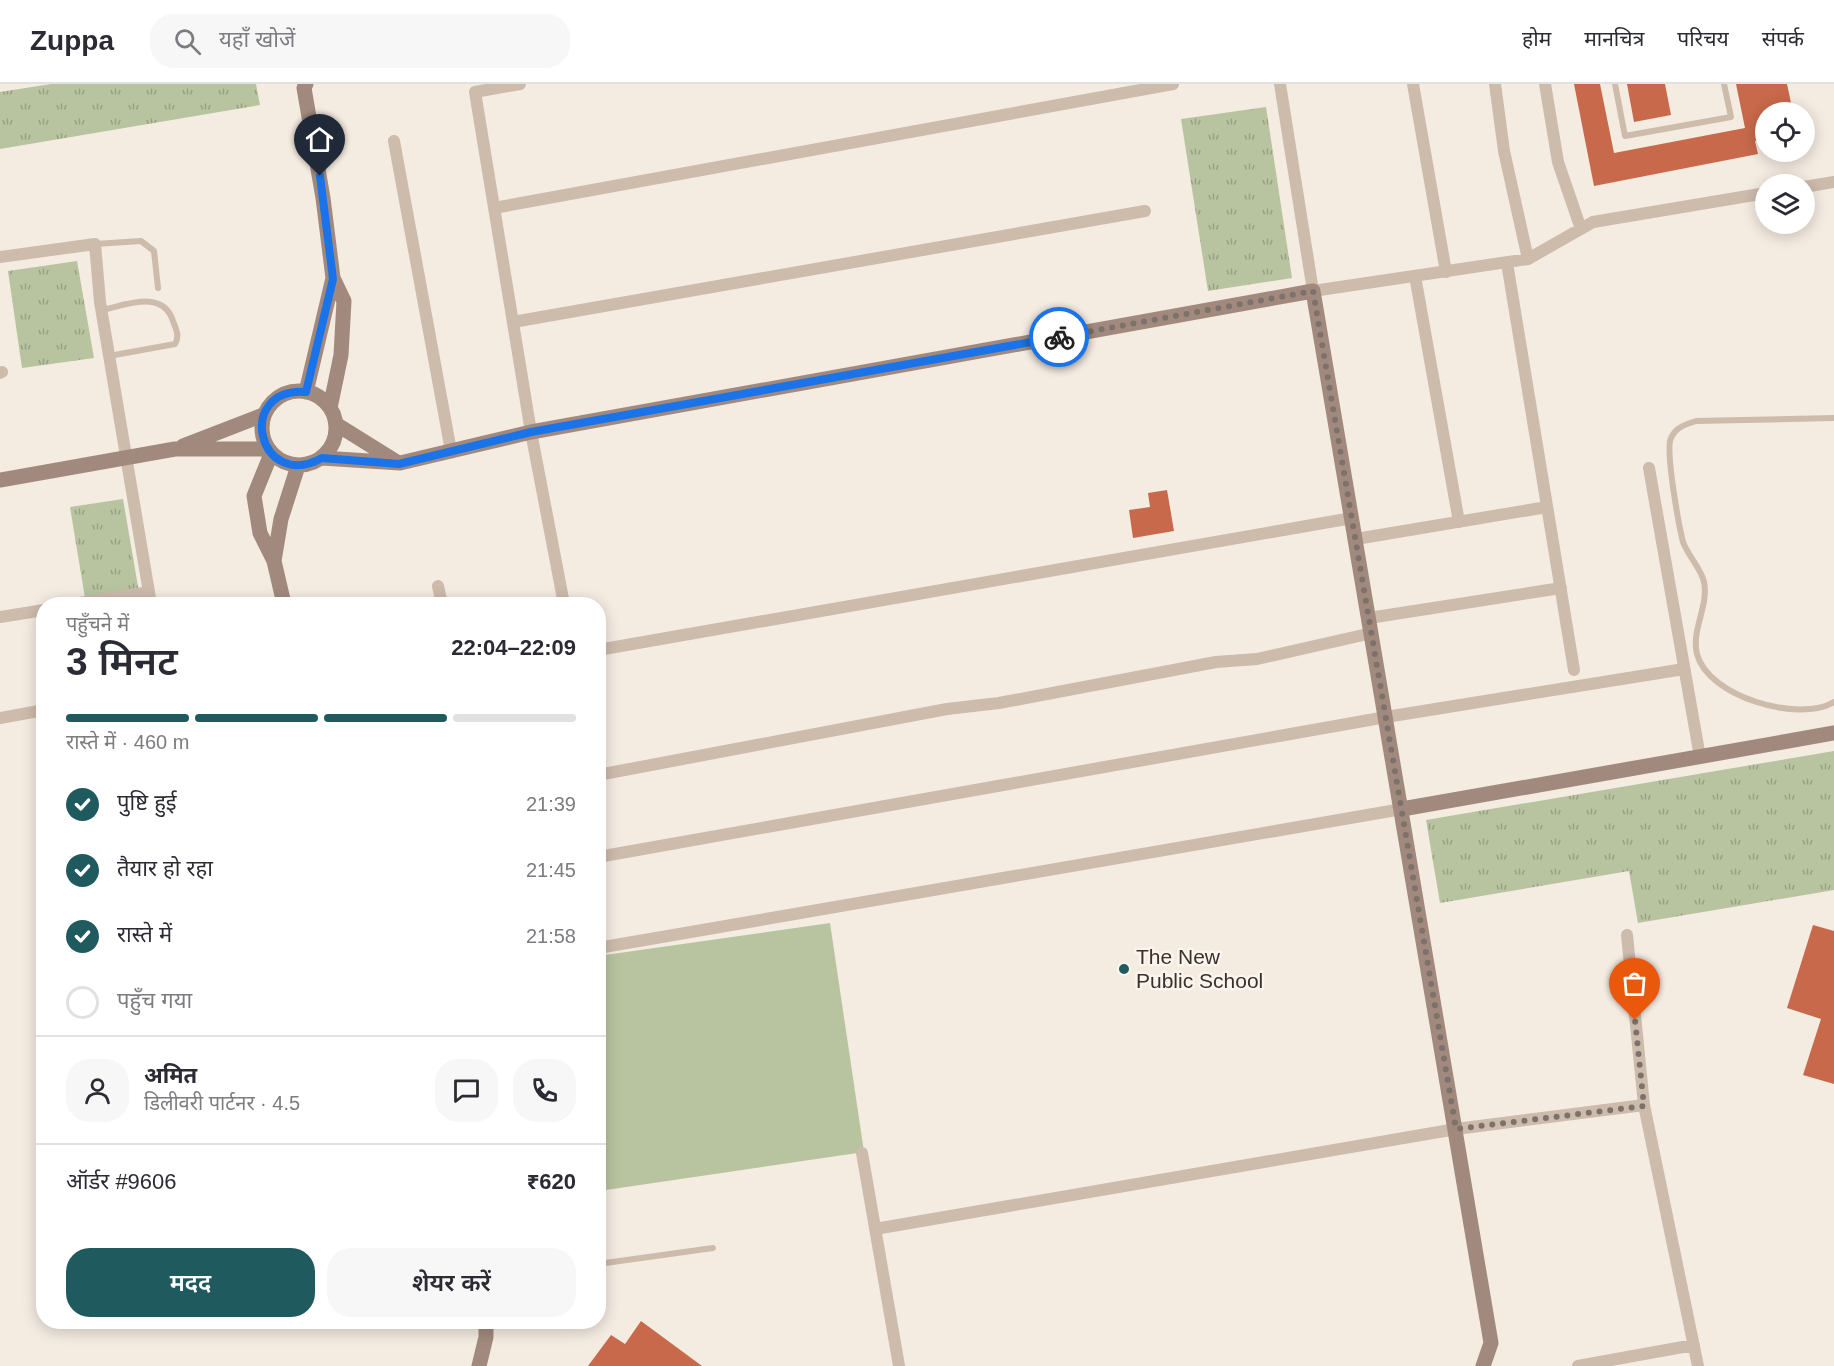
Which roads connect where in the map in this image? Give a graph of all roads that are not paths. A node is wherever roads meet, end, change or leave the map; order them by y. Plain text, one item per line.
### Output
1 (520, 84) edge
2 (1173, 84) edge
3 (1280, 84) edge
4 (1413, 84) edge
5 (1495, 84) edge
6 (1545, 84) edge
7 (1615, 84) edge
8 (1724, 84) edge
9 (304, 85) edge
10 (394, 141) dead end
11 (1834, 182) edge
12 (1815, 185) edge
13 (1755, 195) edge
14 (494, 208) junction
15 (1145, 210) dead end
16 (1581, 229) junction
17 (95, 244) junction
18 (0, 257) edge
19 (1528, 259) junction
20 (1507, 263) junction
21 (1446, 272) junction
22 (1415, 276) junction
23 (333, 279) junction
24 (158, 288) dead end
25 (1313, 291) junction
26 (102, 310) junction
27 (513, 322) junction
28 (109, 356) junction
29 (306, 392) junction
30 (330, 408) junction
31 (264, 415) junction
32 (1834, 418) edge
33 (336, 424) junction
34 (531, 432) junction
35 (175, 450) junction
36 (269, 451) junction
37 (452, 451) junction
38 (126, 458) junction
39 (322, 458) junction
40 (399, 464) junction
41 (298, 466) junction
42 (1649, 468) dead end
43 (0, 480) edge
44 (1547, 507) junction
45 (1352, 518) junction
46 (1459, 522) junction
47 (1356, 540) junction
48 (274, 561) junction
49 (438, 586) dead end
50 (1561, 588) junction
51 (150, 597) edge
52 (282, 597) edge
53 (440, 597) edge
54 (563, 597) edge
55 (36, 610) edge
56 (0, 617) edge
57 (1370, 626) junction
58 (606, 649) edge
59 (1684, 669) junction
60 (1574, 670) dead end
61 (1834, 702) edge
62 (36, 711) edge
63 (1386, 717) junction
64 (0, 718) edge
65 (1834, 733) edge
66 (1700, 757) junction
67 (606, 773) edge
68 (1402, 809) junction
69 (606, 856) edge
70 (1627, 935) dead end
71 (606, 947) edge
72 (1644, 1106) junction
73 (1456, 1129) junction
74 (862, 1153) dead end
75 (875, 1229) junction
76 (713, 1248) dead end
77 (606, 1263) edge
78 (486, 1329) edge
79 (1694, 1345) junction
80 (479, 1366) edge
81 (899, 1366) edge
82 (1485, 1366) edge
83 (1578, 1366) edge
84 (1698, 1366) edge

1 - 14 street
2 - 14 street
3 - 25 street
4 - 21 street
5 - 19 street
6 - 16 street
7 - 8 lane
9 - 23 street
10 - 37 street
11 - 12 street
13 - 16 street
14 - 27 street
15 - 27 street
16 - 19 street
17 - 18 street
17 - 24 lane
17 - 26 street
19 - 20 street
20 - 21 street
20 - 44 street
21 - 22 street
22 - 25 street
22 - 46 street
23 - 29 street
23 - 30 street
25 - 34 street
25 - 45 street
26 - 28 street
26 - 28 lane
27 - 34 street
28 - 38 street
29 - 30 street
29 - 31 street
30 - 33 street
31 - 35 street
31 - 36 street
32 - 61 lane
33 - 39 street
33 - 40 street
34 - 37 street
34 - 54 street
35 - 36 street
35 - 38 street
36 - 41 street
36 - 48 street
37 - 40 street
38 - 43 street
38 - 51 street
39 - 40 street
39 - 41 street
41 - 48 street
42 - 59 street
44 - 46 street
44 - 50 street
45 - 47 street
45 - 58 street
46 - 47 street
47 - 57 street
48 - 52 street
49 - 53 street
50 - 57 street
50 - 60 street
55 - 56 street
57 - 63 street
57 - 67 street
59 - 63 street
59 - 66 street
62 - 64 street
63 - 68 street
63 - 69 street
65 - 66 street
66 - 68 street
68 - 71 street
68 - 73 street
70 - 72 street
72 - 73 street
72 - 79 street
73 - 75 street
73 - 82 street
74 - 75 street
75 - 81 street
76 - 77 lane
78 - 80 street
79 - 83 street
79 - 84 street

